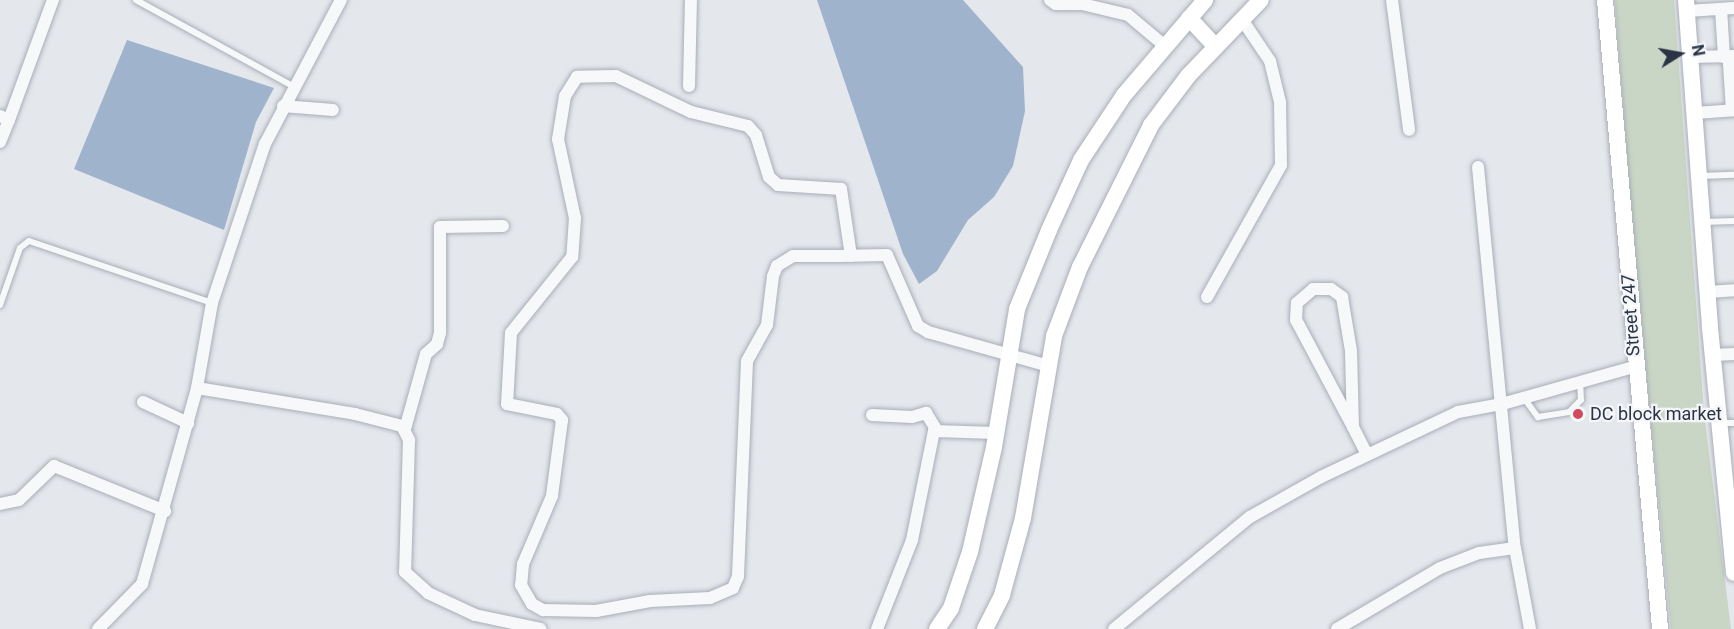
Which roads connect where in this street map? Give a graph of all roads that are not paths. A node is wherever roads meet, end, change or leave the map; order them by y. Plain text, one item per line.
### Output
1 (53, 0) edge
2 (136, 0) edge
3 (341, 0) edge
4 (691, 0) edge
5 (1050, 0) edge
6 (1205, 0) edge
7 (1261, 0) edge
8 (1392, 0) edge
9 (1605, 0) edge
10 (1686, 6) edge
11 (1734, 8) edge
12 (1721, 9) junction
13 (1189, 18) junction
14 (1241, 18) junction
15 (1165, 46) junction
16 (1215, 46) junction
17 (1730, 60) edge
18 (1691, 61) junction
19 (689, 86) dead end
20 (294, 87) junction
21 (283, 106) junction
22 (333, 110) dead end
23 (1733, 110) edge
24 (1695, 113) junction
25 (4, 118) edge
26 (1409, 130) dead end
27 (0, 142) edge
28 (1478, 167) dead end
29 (1734, 175) edge
30 (1700, 176) junction
31 (1734, 221) edge
32 (1703, 222) junction
33 (502, 225) dead end
34 (852, 256) junction
35 (1734, 290) edge
36 (1708, 292) junction
37 (1207, 297) dead end
38 (212, 303) junction
39 (0, 305) edge
40 (1008, 354) junction
41 (1734, 354) edge
42 (1714, 355) junction
43 (1049, 366) junction
44 (1634, 367) junction
45 (1580, 382) junction
46 (197, 388) junction
47 (1524, 398) junction
48 (143, 402) dead end
49 (1502, 404) junction
50 (872, 415) dead end
51 (188, 423) junction
52 (1727, 423) edge
53 (1353, 427) junction
54 (405, 429) junction
55 (936, 429) junction
56 (996, 433) junction
57 (1367, 454) junction
58 (1729, 458) edge
59 (1730, 489) edge
60 (0, 504) edge
61 (165, 511) junction
62 (1733, 547) edge
63 (1515, 548) junction
64 (1734, 573) edge
65 (98, 629) edge
66 (541, 629) edge
67 (877, 629) edge
68 (937, 629) edge
69 (985, 629) edge
70 (1114, 629) edge
71 (1337, 629) edge
72 (1530, 629) edge
73 (1660, 629) edge

1 - 25 street
2 - 20 lane
3 - 20 street
4 - 19 street
5 - 15 street
6 - 13 street
7 - 14 street
8 - 26 street
9 - 44 street, Street 247
10 - 12 street
10 - 18 street
11 - 12 street
12 - 17 street
13 - 15 street
13 - 16 street
14 - 16 street
14 - 37 street
15 - 40 street
16 - 43 street
17 - 18 street
17 - 23 street
18 - 24 street
20 - 21 street
21 - 22 street
21 - 38 street
23 - 24 street
24 - 30 street
25 - 27 street
28 - 49 street
29 - 30 lane
30 - 32 street
31 - 32 lane
32 - 36 street
33 - 54 street
34 - 34 street
34 - 40 street
35 - 36 street
36 - 42 street
38 - 39 lane
38 - 46 street
40 - 43 street
40 - 56 street
41 - 42 street
42 - 52 street
43 - 69 street
44 - 45 street
44 - 73 street, Street 247
45 - 47 street
45 - 47 lane
46 - 51 street
46 - 54 street
47 - 49 street
48 - 51 street
49 - 57 street
49 - 63 street
50 - 55 street
51 - 61 street
52 - 58 street
53 - 53 street
53 - 57 street
54 - 66 street
55 - 56 street
55 - 67 street
56 - 68 street
57 - 70 street
58 - 59 street
59 - 62 street
60 - 61 street
61 - 65 street
62 - 64 street
63 - 71 street
63 - 72 street

